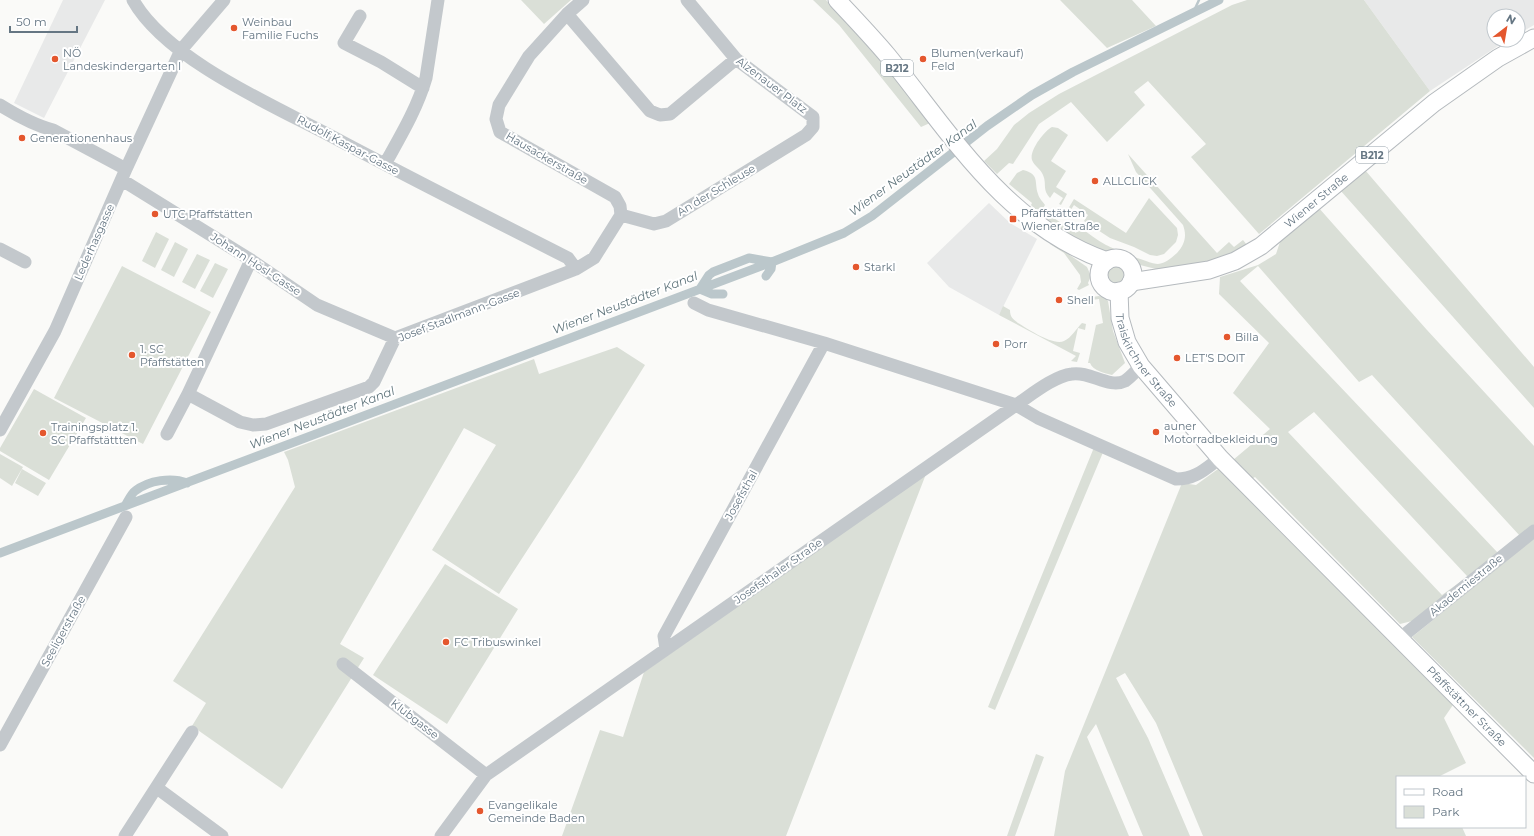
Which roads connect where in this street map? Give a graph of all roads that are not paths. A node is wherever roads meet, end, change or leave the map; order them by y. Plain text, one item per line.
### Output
1 (133, 0) edge
2 (224, 0) edge
3 (438, 0) edge
4 (583, 0) edge
5 (687, 0) edge
6 (837, 0) edge
7 (567, 14) junction
8 (360, 16) dead end
9 (1534, 38) edge
10 (181, 50) junction
11 (736, 59) junction
12 (423, 88) junction
13 (0, 105) edge
14 (806, 135) joint
15 (385, 164) junction
16 (124, 174) junction
17 (621, 215) junction
18 (0, 249) edge
19 (251, 260) junction
20 (25, 262) dead end
21 (1103, 266) junction
22 (576, 269) junction
23 (1127, 280) junction
24 (694, 303) dead end
25 (395, 338) junction
26 (824, 343) junction
27 (1141, 366) junction
28 (188, 394) junction
29 (1016, 405) junction
30 (0, 430) edge
31 (167, 434) dead end
32 (1220, 458) junction
33 (126, 517) dead end
34 (1534, 531) edge
35 (1399, 639) junction
36 (666, 649) junction
37 (343, 664) dead end
38 (192, 732) dead end
39 (0, 745) edge
40 (1534, 774) edge
41 (486, 775) junction
42 (157, 788) junction
43 (125, 836) edge
44 (222, 836) edge
45 (441, 836) edge

1 - 10 street, Rudolf Kaspar-Gasse
2 - 10 street, Lederhasgasse
3 - 12 street
4 - 7 street, Hausackerstraße
5 - 11 street, Alzenauer Platz
6 - 21 main road, Wiener Straße / B212
7 - 11 street
7 - 17 street, Hausackerstraße
8 - 12 street
9 - 23 main road, Wiener Straße / B212
10 - 15 street, Rudolf Kaspar-Gasse
10 - 16 street, Lederhasgasse
11 - 14 street, Alzenauer Platz
12 - 15 street
13 - 16 street, Johann Hösl-Gasse
14 - 17 street, An der Schleuse
15 - 22 street, Rudolf Kaspar-Gasse
16 - 19 street, Johann Hösl-Gasse
16 - 30 street, Lederhasgasse
17 - 22 street
18 - 20 street
19 - 25 street, Johann Hösl-Gasse
19 - 28 street
21 - 23 main road, Wiener Straße / B212
21 - 23 main road, Wiener Straße / B212
22 - 25 street, Josef Stadlmann-Gasse
23 - 27 main road, Traiskirchner Straße
24 - 26 street
25 - 28 street, Josef Stadlmann-Gasse
26 - 29 street
26 - 36 street, Josefsthal
27 - 29 street, Josefsthaler Straße
27 - 32 main road, Traiskirchner Straße
28 - 31 street
29 - 32 street
29 - 36 street, Josefsthaler Straße
32 - 35 main road, Traiskirchner Straße
33 - 39 street, Seeligerstraße
34 - 35 street, Akademiestraße
35 - 40 main road, Pfaffstättner Straße
36 - 41 street, Josefsthaler Straße
37 - 41 street, Klubgasse
38 - 42 street
41 - 45 street, Josefsthaler Straße
42 - 43 street
42 - 44 street

